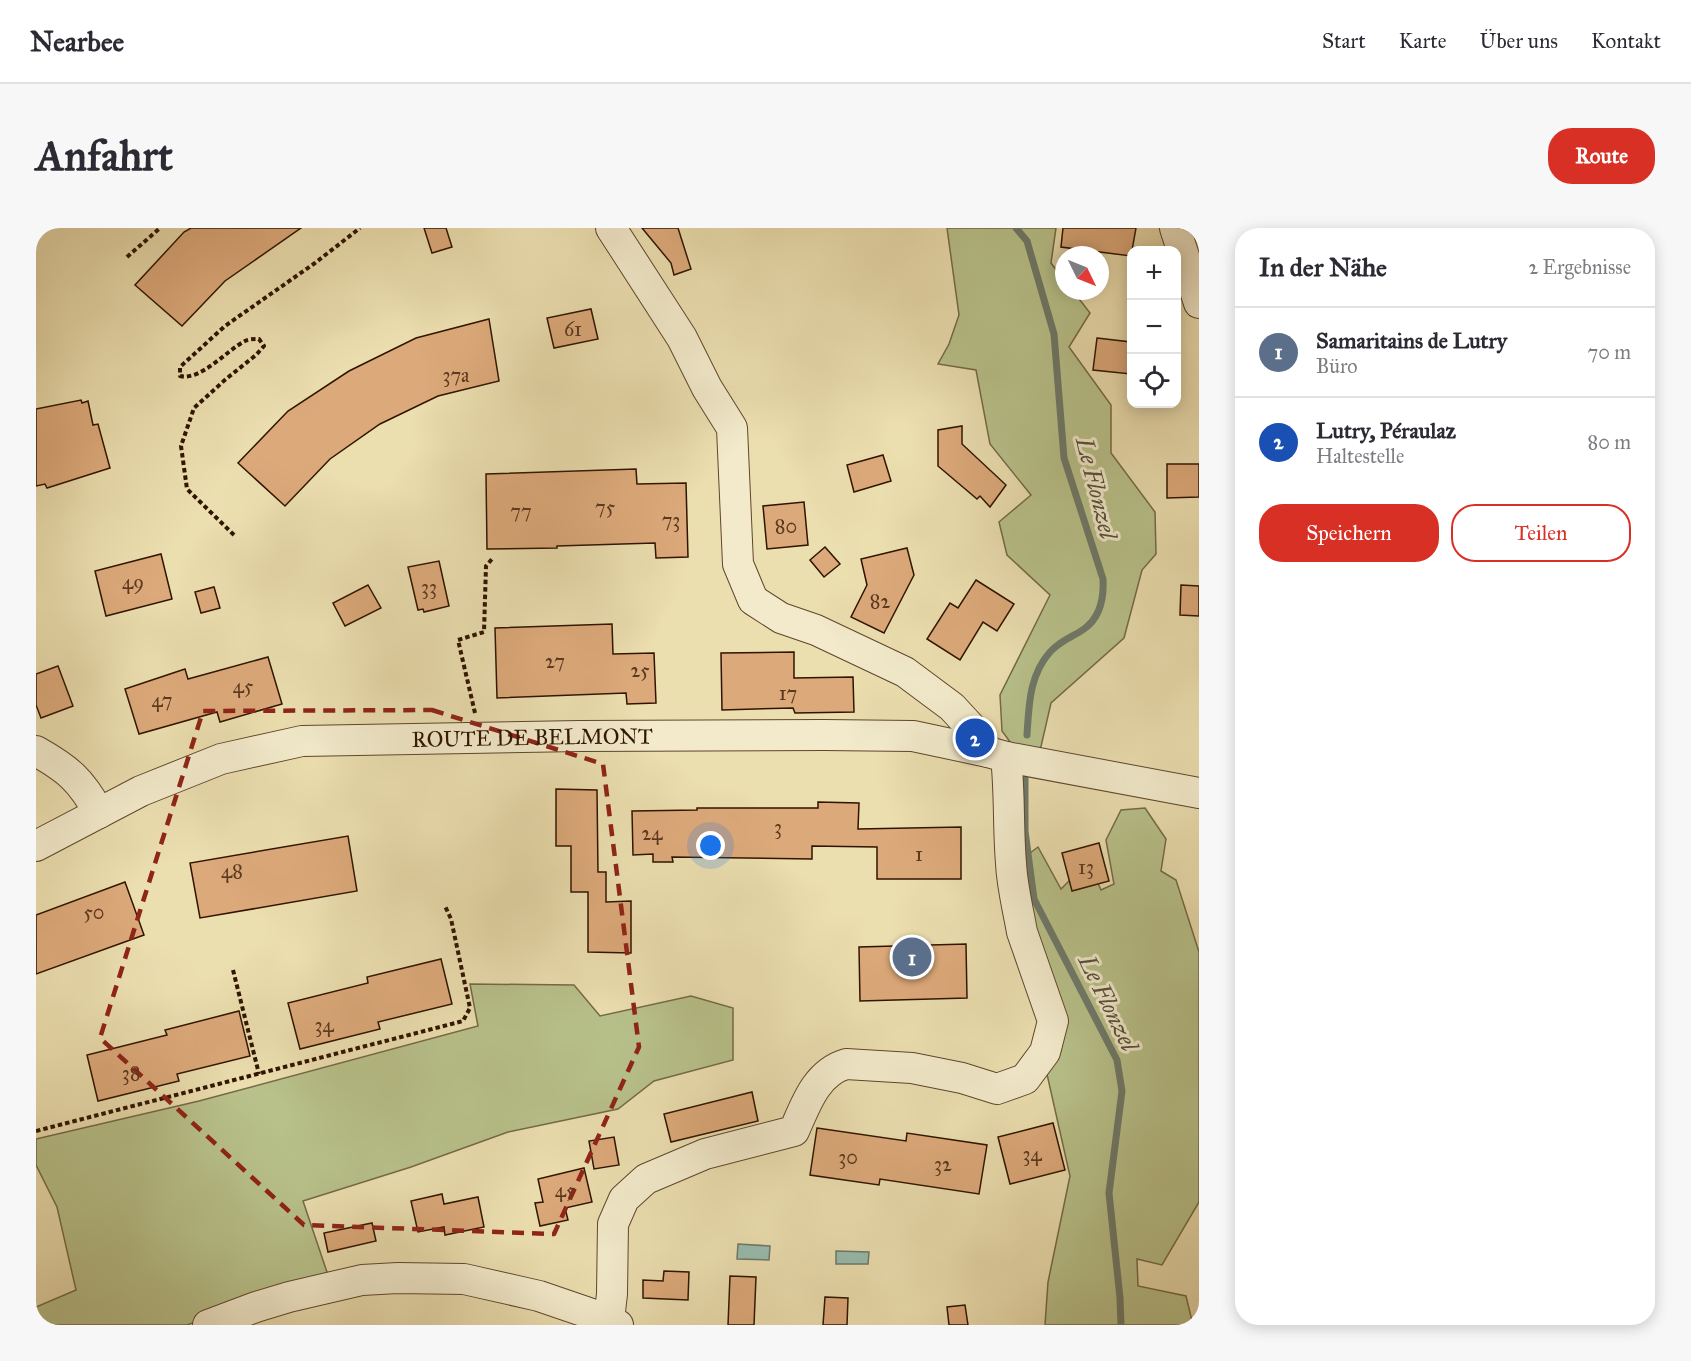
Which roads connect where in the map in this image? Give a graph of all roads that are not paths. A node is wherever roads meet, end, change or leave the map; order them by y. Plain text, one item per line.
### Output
1 (611, 228) edge
2 (1175, 228) edge
3 (1199, 303) edge
4 (36, 751) edge
5 (997, 754) junction
6 (1199, 794) edge
7 (99, 813) junction
8 (36, 846) edge
9 (613, 1322) edge
10 (208, 1325) edge

1 - 5 street
2 - 3 street
4 - 7 street
5 - 6 street, ROUTE DE BELMONT
5 - 7 street, ROUTE DE BELMONT
5 - 9 street
7 - 8 street, ROUTE DE BELMONT
9 - 10 street

